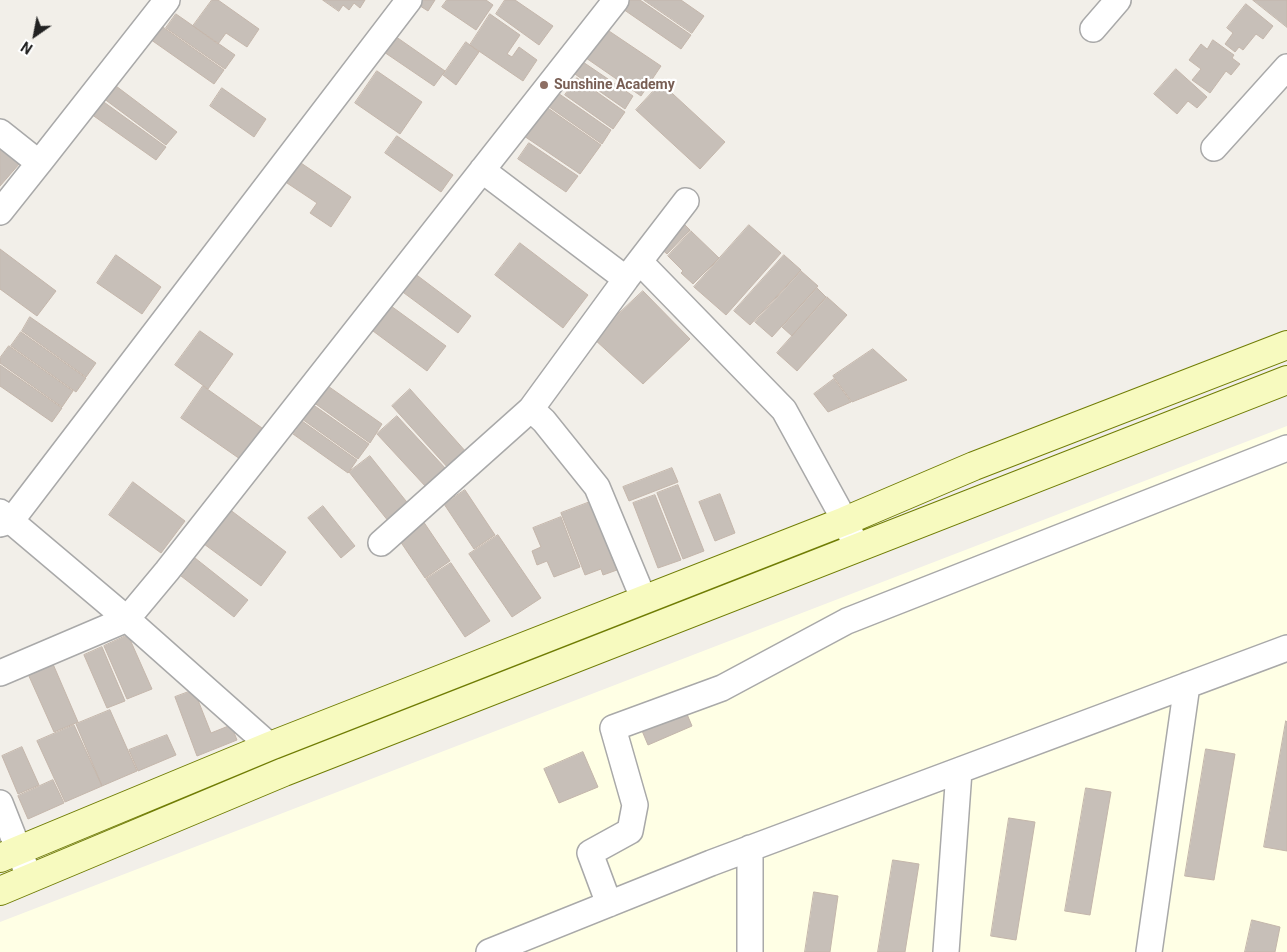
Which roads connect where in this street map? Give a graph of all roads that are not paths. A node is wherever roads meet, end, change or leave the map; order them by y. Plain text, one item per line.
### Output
1 (167, 0) edge
2 (408, 0) edge
3 (616, 0) edge
4 (1118, 0) edge
5 (1093, 29) dead end
6 (1287, 67) edge
7 (0, 132) edge
8 (1214, 148) dead end
9 (39, 163) junction
10 (482, 170) junction
11 (686, 201) dead end
12 (0, 212) edge
13 (633, 271) junction
14 (1287, 345) edge
15 (1287, 380) edge
16 (531, 409) junction
17 (1287, 448) edge
18 (4, 519) edge
19 (845, 521) junction
20 (381, 543) dead end
21 (858, 548) junction
22 (644, 600) junction
23 (127, 619) junction
24 (1287, 648) edge
25 (0, 673) edge
26 (1187, 685) junction
27 (270, 746) junction
28 (959, 771) junction
29 (0, 803) edge
30 (750, 848) junction
31 (9, 855) edge
32 (30, 879) junction
33 (0, 891) edge
34 (610, 904) junction
35 (526, 945) edge
36 (489, 952) edge
37 (750, 952) edge
38 (946, 952) edge
39 (1148, 952) edge

1 - 9 street
2 - 18 street
3 - 10 street
4 - 5 street
6 - 8 street
7 - 9 street
9 - 12 street
10 - 13 street
10 - 23 street
11 - 13 street
13 - 16 street
13 - 19 street
14 - 19 street
15 - 21 street
16 - 20 street
16 - 22 street
17 - 34 street
18 - 23 street
19 - 21 street
19 - 22 street
21 - 32 street
22 - 27 street
23 - 25 street
23 - 27 street
24 - 26 street
26 - 28 street
26 - 39 street
27 - 31 street
28 - 30 street
28 - 38 street
29 - 31 street
30 - 34 street
30 - 37 street
31 - 32 street
32 - 33 street
34 - 35 street
35 - 36 street

